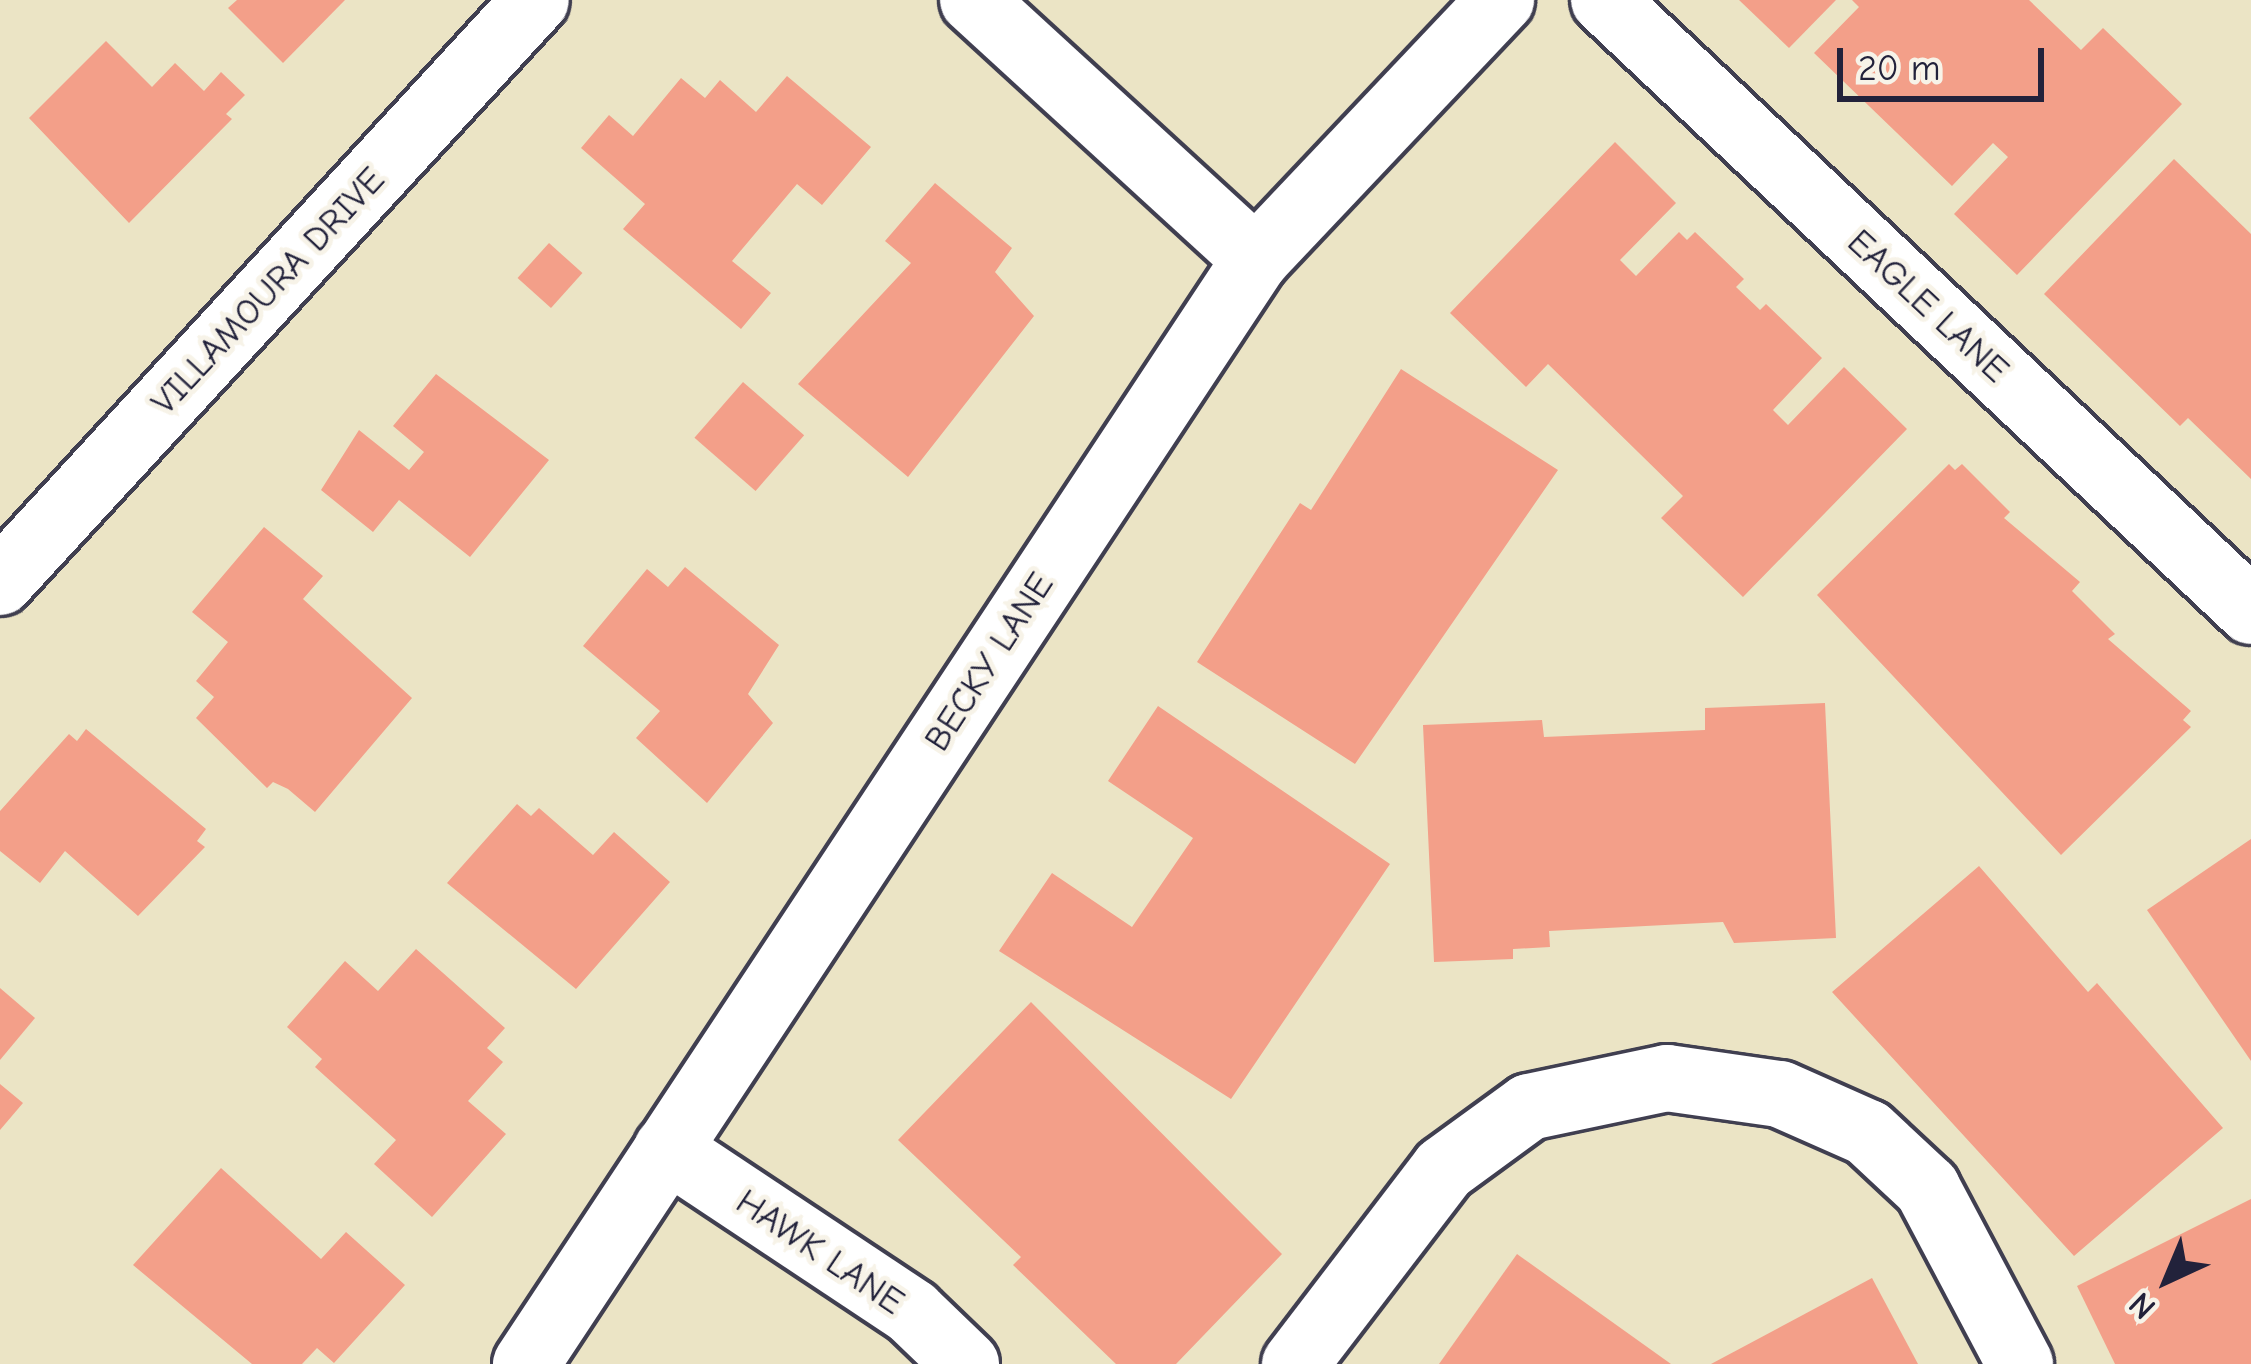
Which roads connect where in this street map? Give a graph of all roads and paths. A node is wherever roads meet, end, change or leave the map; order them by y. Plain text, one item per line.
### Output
1 (536, 0) edge
2 (973, 0) edge
3 (1501, 0) edge
4 (1604, 0) edge
5 (1256, 259) junction
6 (0, 582) edge
7 (2251, 611) edge
8 (667, 1149) junction
9 (526, 1364) edge
10 (966, 1364) edge
11 (1295, 1364) edge
12 (2020, 1364) edge

1 - 6 street, VILLAMOURA DRIVE
2 - 5 street
3 - 5 street, BECKY LANE
4 - 7 street, EAGLE LANE
5 - 8 street, BECKY LANE
8 - 9 street, BECKY LANE
8 - 10 street, HAWK LANE
11 - 12 street

